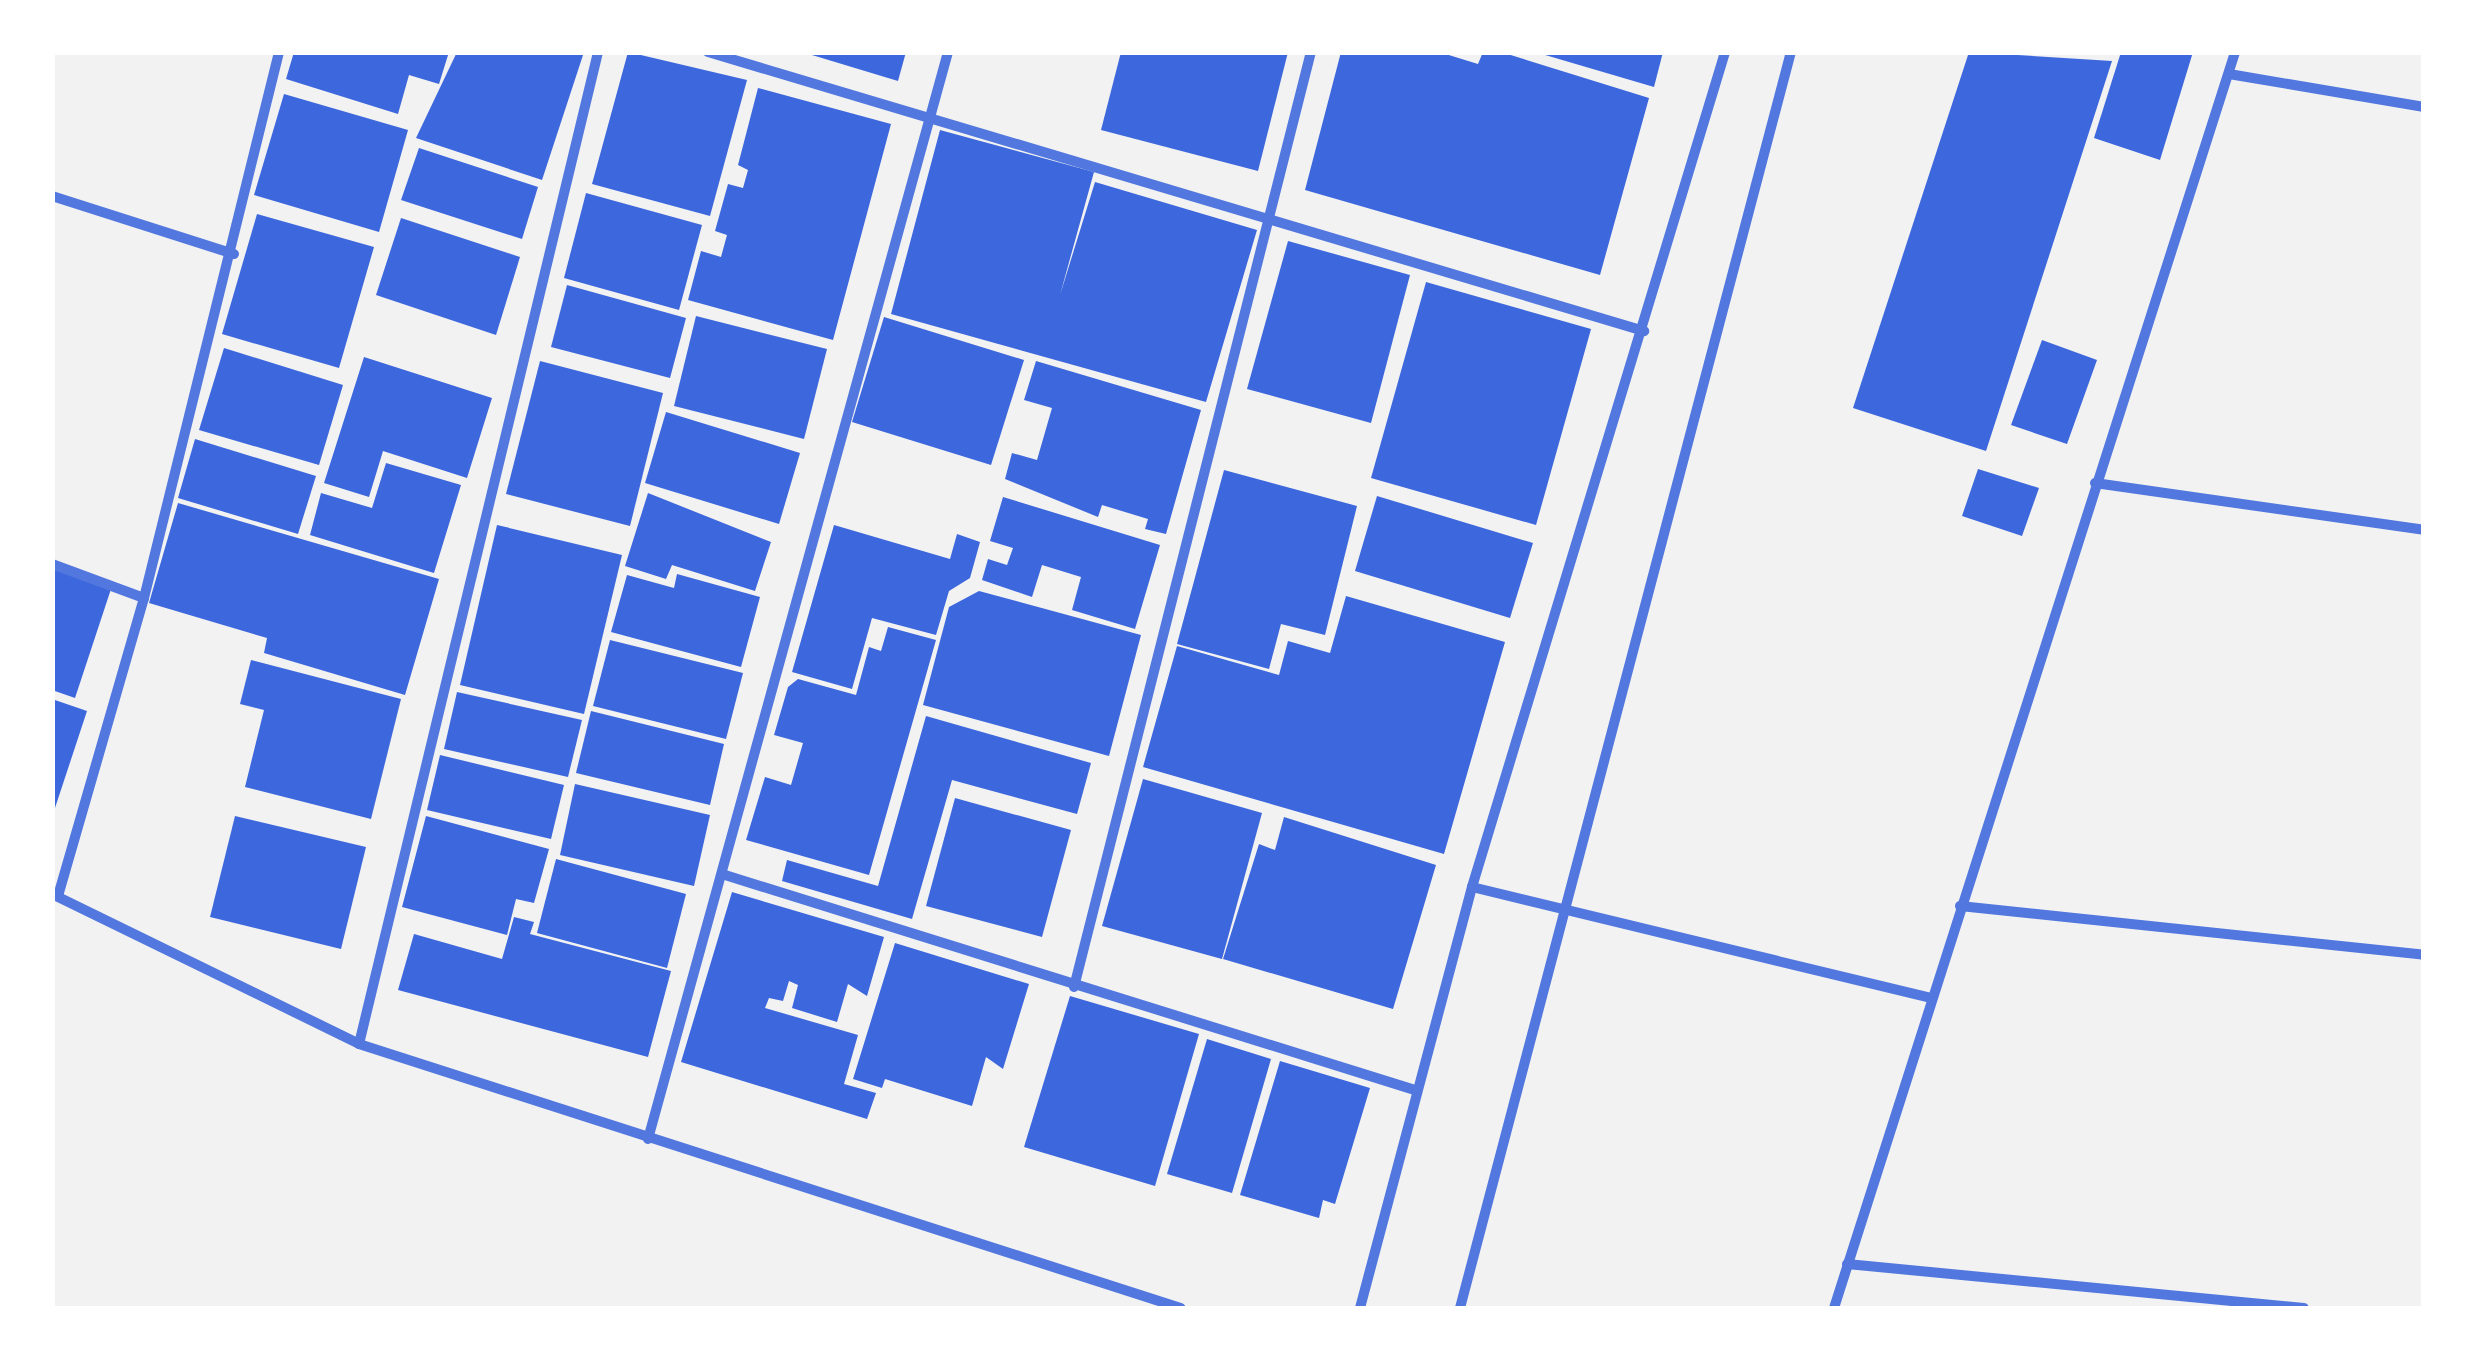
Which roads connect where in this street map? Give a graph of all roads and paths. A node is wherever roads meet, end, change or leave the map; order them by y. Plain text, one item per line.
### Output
1 (279, 52) edge
2 (598, 52) edge
3 (708, 52) edge
4 (948, 52) edge
5 (1311, 52) edge
6 (1725, 52) edge
7 (1791, 52) edge
8 (2235, 52) edge
9 (2228, 74) junction
10 (2424, 107) edge
11 (930, 118) junction
12 (52, 196) edge
13 (1269, 220) junction
14 (234, 254) junction
15 (1644, 331) junction
16 (2095, 482) junction
17 (2424, 530) edge
18 (52, 564) edge
19 (144, 598) junction
20 (725, 875) junction
21 (1472, 887) junction
22 (55, 895) edge
23 (1960, 906) junction
24 (1562, 909) junction
25 (2424, 955) edge
26 (1074, 987) junction
27 (1932, 998) junction
28 (358, 1044) junction
29 (1415, 1090) junction
30 (648, 1139) junction
31 (1847, 1264) junction
32 (1181, 1308) edge
33 (1360, 1308) edge
34 (1460, 1308) edge
35 (1834, 1308) edge
36 (2304, 1308) edge

1 - 14 street
2 - 28 street
3 - 11 street
4 - 11 street
5 - 13 street
6 - 15 street
7 - 24 street
8 - 9 street
9 - 10 street
9 - 16 street
11 - 13 street
11 - 20 street
12 - 14 street
13 - 15 street
13 - 26 street
14 - 19 street
15 - 21 street
16 - 17 street
16 - 23 street
18 - 19 street
19 - 22 street
20 - 26 street
20 - 30 street
21 - 24 street
21 - 29 street
22 - 28 street
23 - 25 street
23 - 27 street
24 - 27 street
24 - 34 street
26 - 29 street
27 - 31 street
28 - 30 street
29 - 33 street
30 - 32 street
31 - 35 street
31 - 36 street

